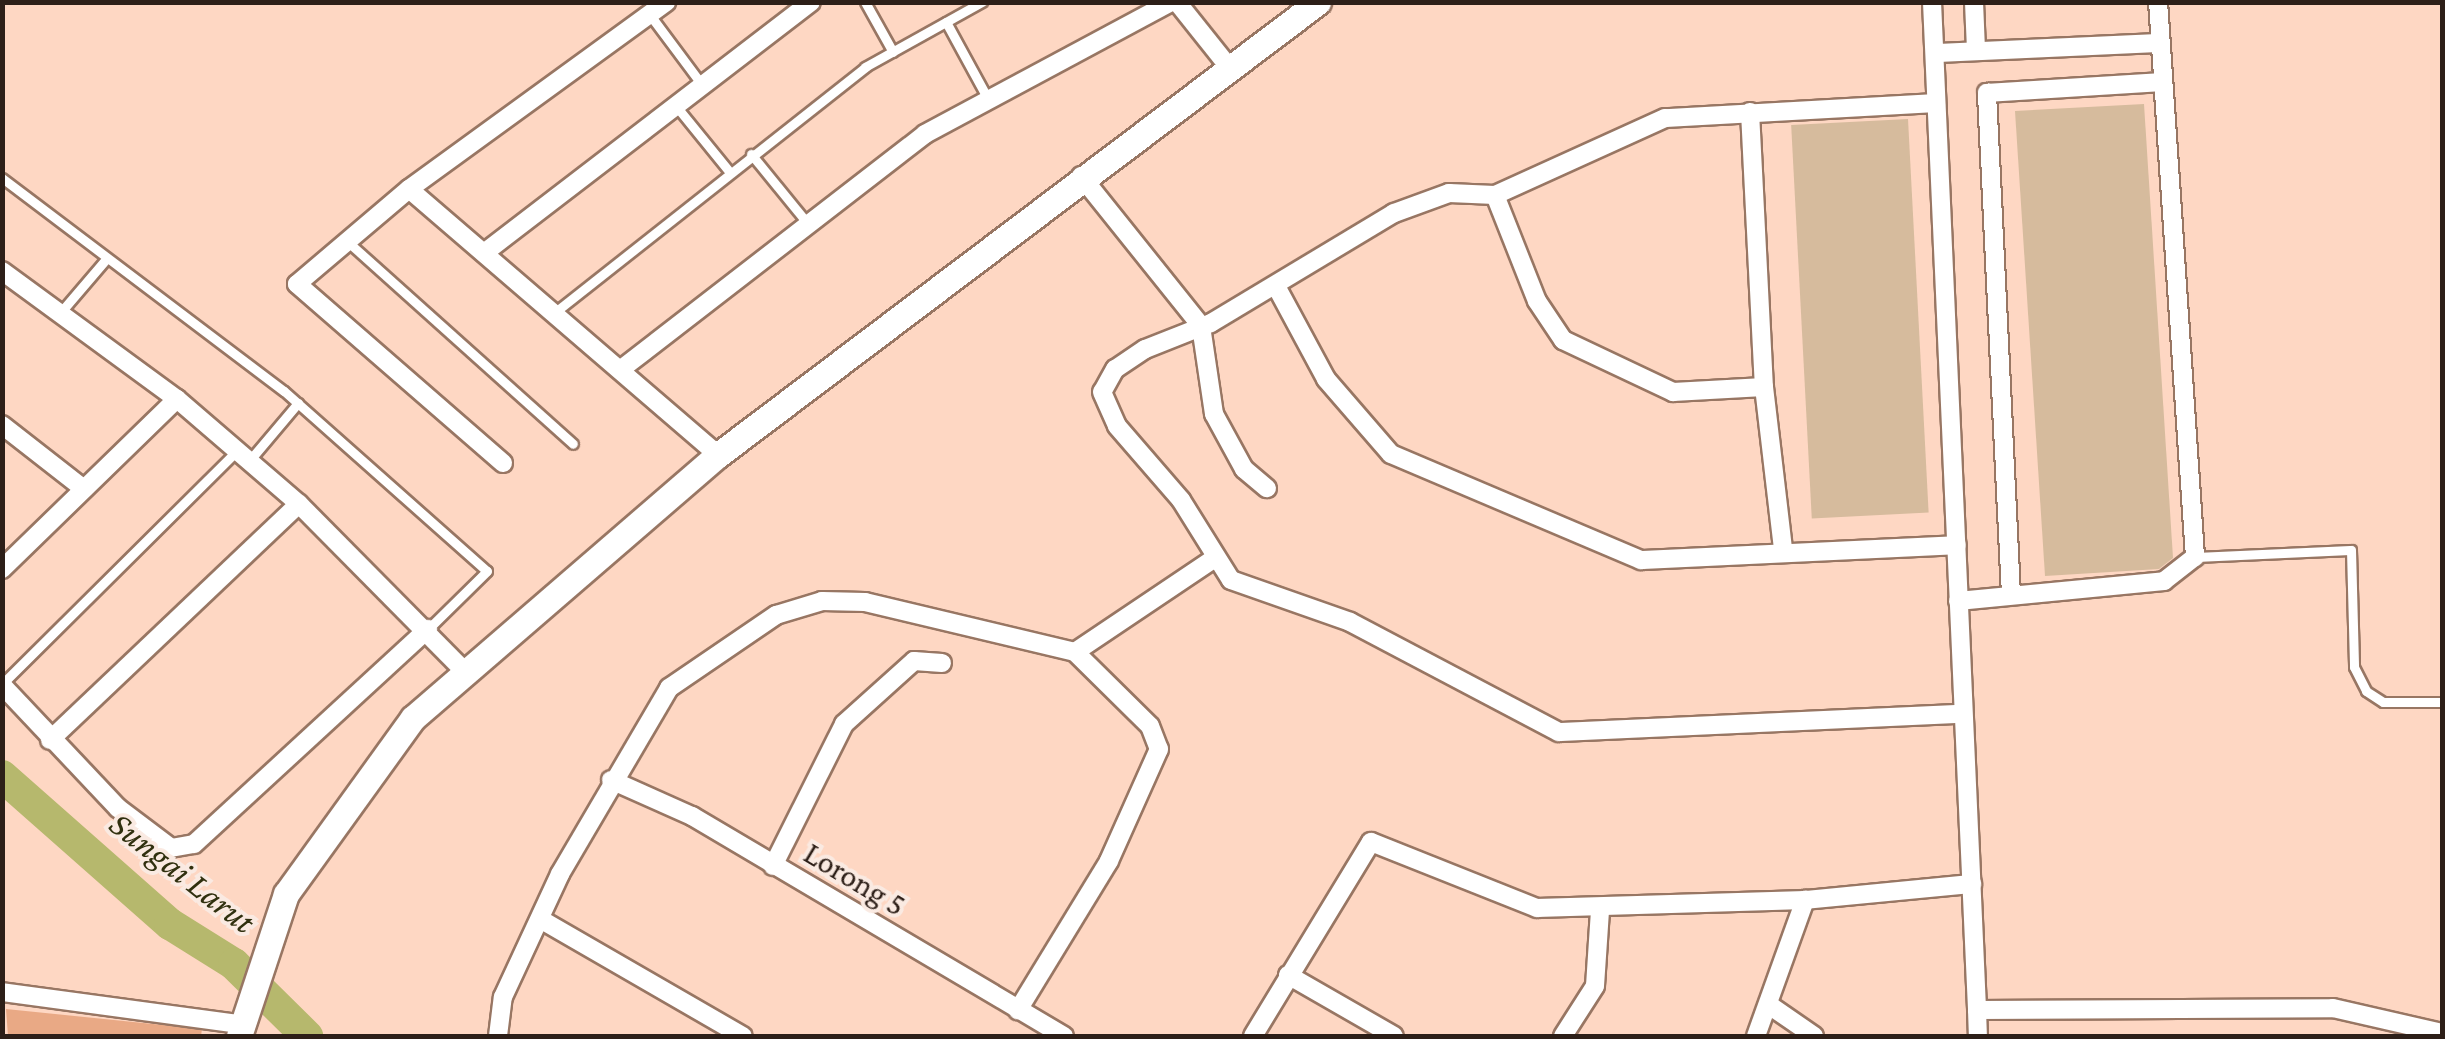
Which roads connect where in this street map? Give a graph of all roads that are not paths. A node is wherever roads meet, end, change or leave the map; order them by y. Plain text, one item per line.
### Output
1 (666, 2) edge
2 (811, 2) edge
3 (865, 2) edge
4 (982, 2) edge
5 (1174, 2) edge
6 (1318, 2) edge
7 (1932, 2) edge
8 (1974, 2) edge
9 (2158, 2) edge
10 (650, 15) junction
11 (946, 22) junction
12 (2160, 43) junction
13 (1976, 50) junction
14 (893, 52) junction
15 (1936, 53) junction
16 (1228, 66) junction
17 (700, 82) junction
18 (2162, 82) junction
19 (988, 101) junction
20 (674, 102) junction
21 (1936, 103) junction
22 (1750, 112) junction
23 (751, 154) junction
24 (728, 170) junction
25 (1081, 176) junction
26 (2, 178) edge
27 (410, 189) junction
28 (1494, 195) junction
29 (808, 224) junction
30 (348, 241) junction
31 (484, 253) junction
32 (107, 258) junction
33 (2, 271) edge
34 (1276, 286) junction
35 (60, 313) junction
36 (554, 313) junction
37 (1202, 326) junction
38 (620, 370) junction
39 (1764, 388) junction
40 (176, 398) junction
41 (298, 403) junction
42 (2, 425) edge
43 (572, 444) dead end
44 (718, 455) junction
45 (244, 456) junction
46 (503, 463) dead end
47 (1267, 488) dead end
48 (84, 490) junction
49 (299, 504) junction
50 (1957, 545) junction
51 (1783, 550) junction
52 (2195, 557) junction
53 (1214, 558) junction
54 (2, 569) edge
55 (2011, 595) junction
56 (1958, 601) junction
57 (428, 629) junction
58 (1075, 652) junction
59 (942, 663) dead end
60 (464, 671) junction
61 (2, 685) edge
62 (2442, 702) edge
63 (1958, 714) junction
64 (50, 740) junction
65 (611, 780) junction
66 (774, 866) junction
67 (1972, 884) junction
68 (1805, 900) junction
69 (1600, 910) junction
70 (540, 919) junction
71 (1288, 975) junction
72 (2, 992) edge
73 (1772, 1007) junction
74 (1018, 1010) junction
75 (1977, 1010) junction
76 (2366, 1016) junction
77 (239, 1030) edge
78 (2442, 1033) edge
79 (498, 1036) edge
80 (743, 1036) edge
81 (1064, 1036) edge
82 (1252, 1036) edge
83 (1394, 1036) edge
84 (1563, 1036) edge
85 (1756, 1036) edge
86 (1814, 1036) edge
87 (1978, 1036) edge
88 (2366, 1036) edge

1 - 10 street
2 - 17 street
3 - 14 lane
4 - 11 lane
5 - 16 street
5 - 19 street
6 - 16 street
7 - 15 street
8 - 13 street
9 - 12 street
10 - 17 lane
10 - 27 street
11 - 14 lane
11 - 19 lane
12 - 13 street
12 - 18 street
13 - 15 street
14 - 23 lane
15 - 21 street
16 - 25 street
17 - 20 street
18 - 52 street
18 - 55 street
19 - 29 street
20 - 24 lane
20 - 31 street
21 - 22 street
21 - 50 street
22 - 28 street
22 - 39 street
23 - 24 lane
23 - 29 lane
24 - 36 lane
25 - 37 street
25 - 44 street
26 - 32 lane
27 - 30 street
27 - 31 street
28 - 34 street
28 - 39 street
29 - 38 street
30 - 43 lane
30 - 46 street
31 - 36 street
32 - 35 lane
32 - 41 lane
33 - 35 street
34 - 37 street
34 - 51 street
35 - 40 street
36 - 38 street
37 - 47 street
37 - 53 street
38 - 44 street
39 - 51 street
40 - 45 street
40 - 48 street
41 - 45 lane
41 - 57 lane
42 - 48 street
44 - 60 street
45 - 49 street
45 - 61 lane
48 - 54 street
49 - 57 street
49 - 64 street
50 - 51 street
50 - 56 street
52 - 55 street
52 - 62 lane
53 - 58 street
53 - 63 street
55 - 56 street
56 - 63 street
57 - 60 street
57 - 64 street
58 - 65 street
58 - 74 street
59 - 66 street
60 - 77 street
61 - 64 street
63 - 67 street
65 - 66 street, Lorong 5
65 - 70 street
66 - 74 street, Lorong 5
67 - 68 street
67 - 75 street
68 - 69 street
68 - 73 street
69 - 71 street
69 - 84 street
70 - 79 street
70 - 80 street
71 - 82 street
71 - 83 street
72 - 77 street
73 - 85 street
73 - 86 street
74 - 81 street, Lorong 5
75 - 76 street
75 - 87 street
76 - 78 street
76 - 88 street

